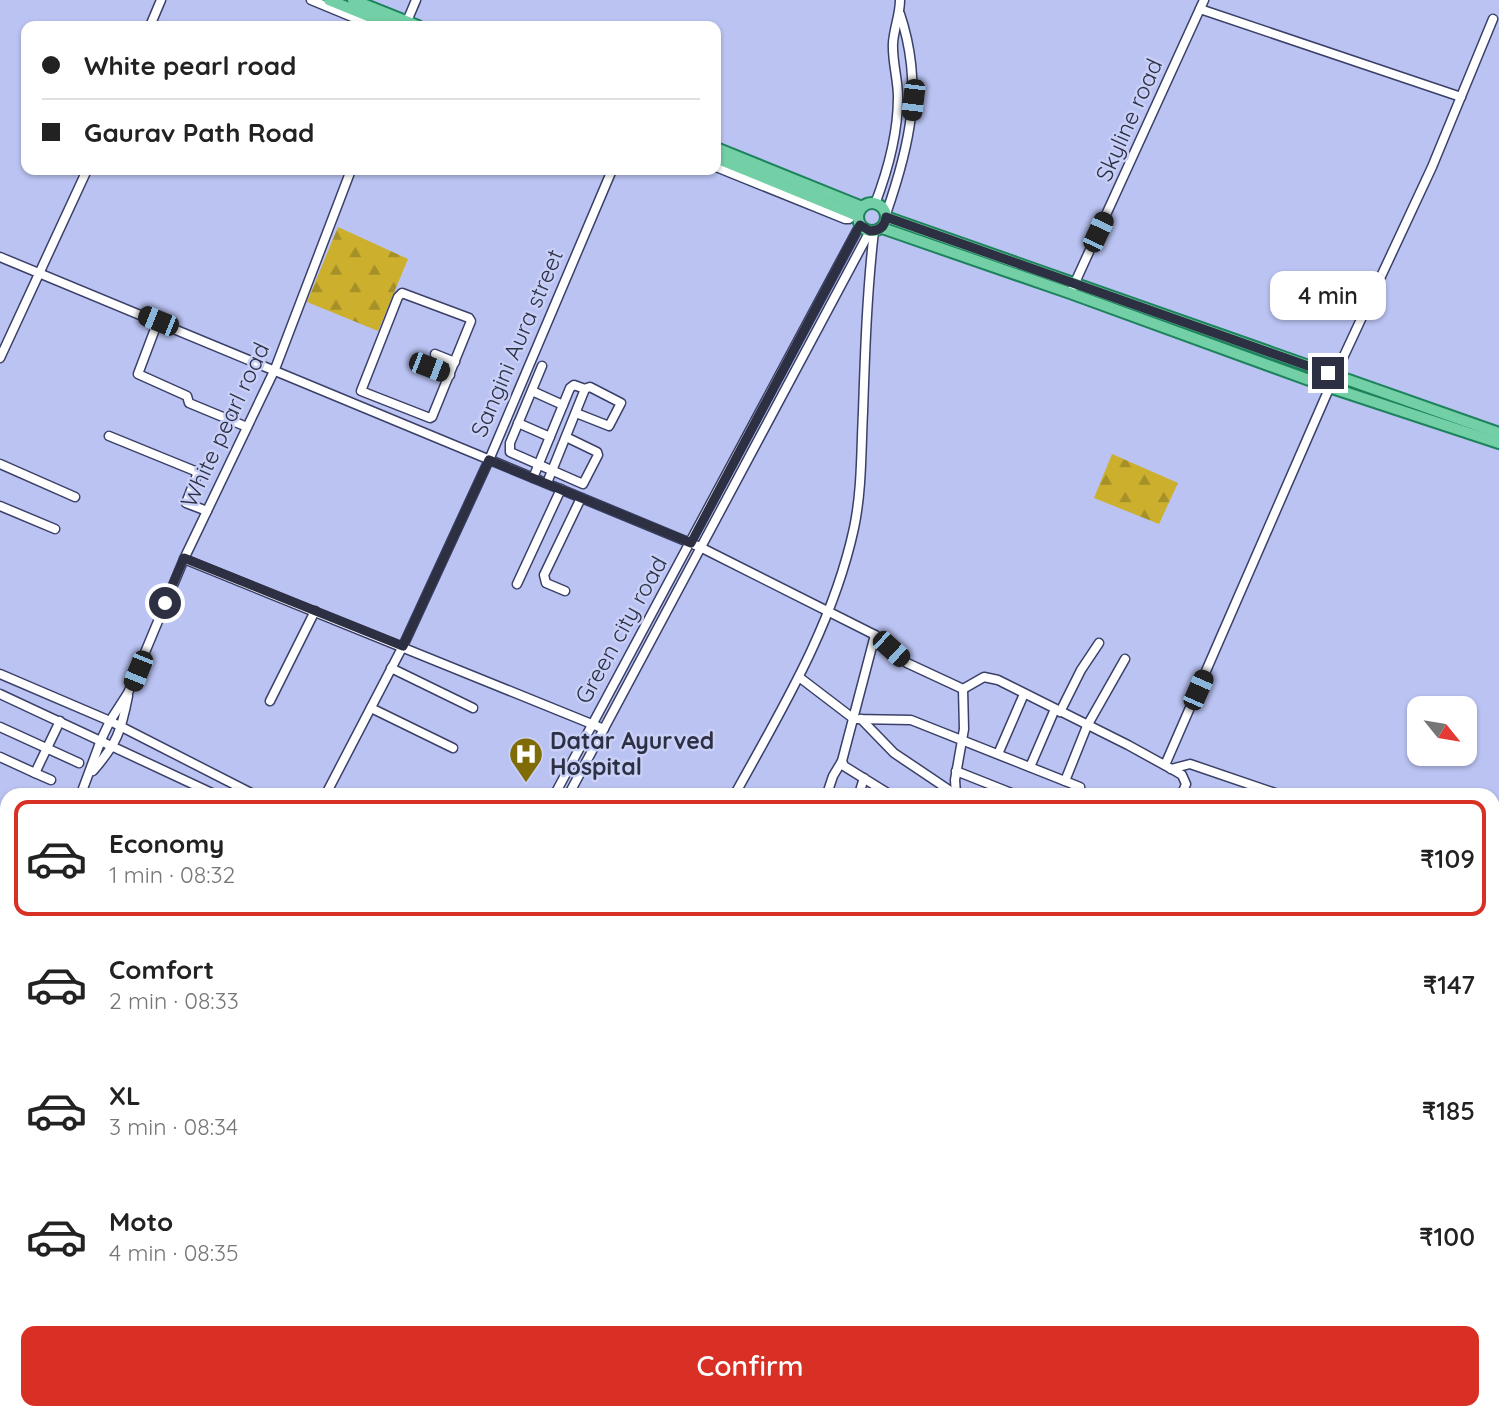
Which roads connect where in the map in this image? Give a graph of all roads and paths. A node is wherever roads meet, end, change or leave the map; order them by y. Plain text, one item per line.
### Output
1 (161, 0) edge
2 (311, 0) edge
3 (329, 0) edge
4 (353, 0) edge
5 (416, 0) edge
6 (900, 0) edge
7 (1202, 4) edge
8 (900, 14) junction
9 (1493, 19) dead end
10 (152, 21) edge
11 (361, 21) edge
12 (381, 21) edge
13 (407, 21) edge
14 (410, 21) edge
15 (1461, 97) junction
16 (896, 130) junction
17 (909, 131) junction
18 (721, 150) edge
19 (721, 160) edge
20 (721, 169) edge
21 (85, 175) edge
22 (349, 175) edge
23 (610, 175) edge
24 (875, 204) joint
25 (870, 220) junction
26 (0, 257) edge
27 (39, 272) junction
28 (1076, 282) junction
29 (1070, 293) junction
30 (158, 321) junction
31 (435, 354) dead end
32 (0, 358) edge
33 (455, 362) junction
34 (542, 366) dead end
35 (429, 367) dead end
36 (275, 369) junction
37 (450, 375) junction
38 (1335, 375) junction
39 (1330, 387) junction
40 (585, 389) junction
41 (531, 391) junction
42 (563, 405) junction
43 (409, 411) junction
44 (576, 413) junction
45 (518, 423) junction
46 (404, 424) junction
47 (247, 427) junction
48 (1499, 433) edge
49 (109, 436) dead end
50 (550, 437) junction
51 (566, 437) junction
52 (1499, 443) edge
53 (489, 460) junction
54 (0, 464) edge
55 (538, 465) junction
56 (551, 471) junction
57 (533, 478) junction
58 (547, 483) junction
59 (561, 489) junction
60 (75, 497) dead end
61 (581, 498) junction
62 (0, 506) edge
63 (206, 511) junction
64 (55, 529) dead end
65 (691, 543) junction
66 (700, 547) junction
67 (184, 558) junction
68 (517, 584) dead end
69 (565, 591) dead end
70 (315, 611) junction
71 (829, 612) junction
72 (875, 635) junction
73 (1099, 643) dead end
74 (403, 646) junction
75 (1125, 659) dead end
76 (391, 668) junction
77 (0, 674) edge
78 (799, 677) junction
79 (963, 689) junction
80 (128, 693) junction
81 (0, 694) edge
82 (1024, 694) junction
83 (270, 701) dead end
84 (371, 708) junction
85 (473, 708) dead end
86 (1058, 711) junction
87 (858, 719) junction
88 (60, 721) junction
89 (110, 721) junction
90 (592, 724) junction
91 (1087, 726) junction
92 (0, 727) edge
93 (122, 727) junction
94 (604, 729) junction
95 (962, 739) junction
96 (101, 740) junction
97 (114, 746) junction
98 (47, 748) junction
99 (453, 748) dead end
100 (998, 754) junction
101 (0, 758) edge
102 (842, 761) junction
103 (79, 763) dead end
104 (1030, 766) junction
105 (1168, 767) junction
106 (956, 771) junction
107 (35, 773) junction
108 (88, 777) junction
109 (864, 778) junction
110 (51, 780) dead end
111 (1065, 780) junction
112 (1080, 787) dead end
113 (83, 788) edge
114 (202, 788) edge
115 (241, 788) edge
116 (329, 788) edge
117 (558, 788) edge
118 (572, 788) edge
119 (738, 788) edge
120 (829, 788) edge
121 (861, 788) edge
122 (880, 788) edge
123 (946, 788) edge
124 (955, 788) edge
125 (999, 788) edge
126 (1184, 788) edge
127 (1260, 788) edge

1 - 10 street
2 - 11 street
3 - 12 main road
4 - 13 main road
5 - 14 street
6 - 8 street
7 - 15 street
7 - 28 street, Skyline road
8 - 16 street
8 - 17 street
9 - 15 street
15 - 38 street
16 - 17 street
16 - 24 street
17 - 25 street
18 - 25 main road
19 - 25 main road
20 - 25 street
21 - 27 street
22 - 36 street, White pearl road
23 - 53 street, Sangini Aura street
24 - 25 main road
25 - 28 main road
25 - 29 main road
25 - 65 street, Green city road
25 - 66 street, Green city road
25 - 71 street
26 - 27 street
27 - 30 street
27 - 32 street
28 - 29 street, Skyline road
28 - 38 main road
29 - 39 main road
30 - 36 street
30 - 47 street
31 - 33 street
33 - 37 street
33 - 43 street
34 - 41 street
35 - 37 street
36 - 46 street
36 - 47 street, White pearl road
37 - 43 street
38 - 39 street
38 - 48 main road
39 - 52 main road
39 - 105 street
40 - 42 street
40 - 44 street
40 - 44 street
41 - 42 street
41 - 45 street
42 - 50 street
43 - 46 street
44 - 51 street
45 - 50 street
45 - 55 street
46 - 53 street
47 - 63 street, White pearl road
49 - 63 street
50 - 55 street
51 - 56 street
51 - 56 street
53 - 57 street
53 - 74 street, Sangini Aura street
54 - 60 street
55 - 56 street
55 - 57 street
56 - 58 street
57 - 58 street
58 - 59 street
59 - 61 street
59 - 68 street
61 - 65 street
61 - 69 street
62 - 64 street
63 - 67 street, White pearl road
65 - 66 street
65 - 90 street, Green city road
66 - 71 street
66 - 94 street, Green city road
67 - 70 street
67 - 80 street, White pearl road
70 - 74 street
70 - 83 street
71 - 72 street
71 - 78 street
72 - 79 street
72 - 87 street
73 - 86 street
74 - 76 street, Sangini Aura street
74 - 90 street
75 - 91 street
76 - 84 street, Sangini Aura street
76 - 85 street
77 - 89 street
78 - 87 street
78 - 119 street
79 - 82 street
79 - 95 street
80 - 89 street
80 - 93 street
81 - 88 street
82 - 86 street
82 - 100 street
84 - 99 street
84 - 116 street, Sangini Aura street
86 - 91 street
86 - 104 street
87 - 95 street
87 - 102 street
87 - 123 street
88 - 96 street
88 - 98 street
89 - 93 street
89 - 96 street
90 - 94 street
90 - 117 street, Green city road
91 - 105 street
91 - 111 street
92 - 98 street
93 - 97 street
93 - 115 street
94 - 118 street, Green city road
95 - 100 street
95 - 106 street
96 - 97 street
96 - 108 street
97 - 108 street
97 - 114 street
98 - 103 street
98 - 107 street
100 - 104 street
101 - 107 street
102 - 109 street
102 - 120 street
104 - 111 street
105 - 126 street
105 - 127 street
106 - 124 street
106 - 125 street
107 - 110 street
108 - 113 street
109 - 121 street
109 - 122 street
111 - 112 street

